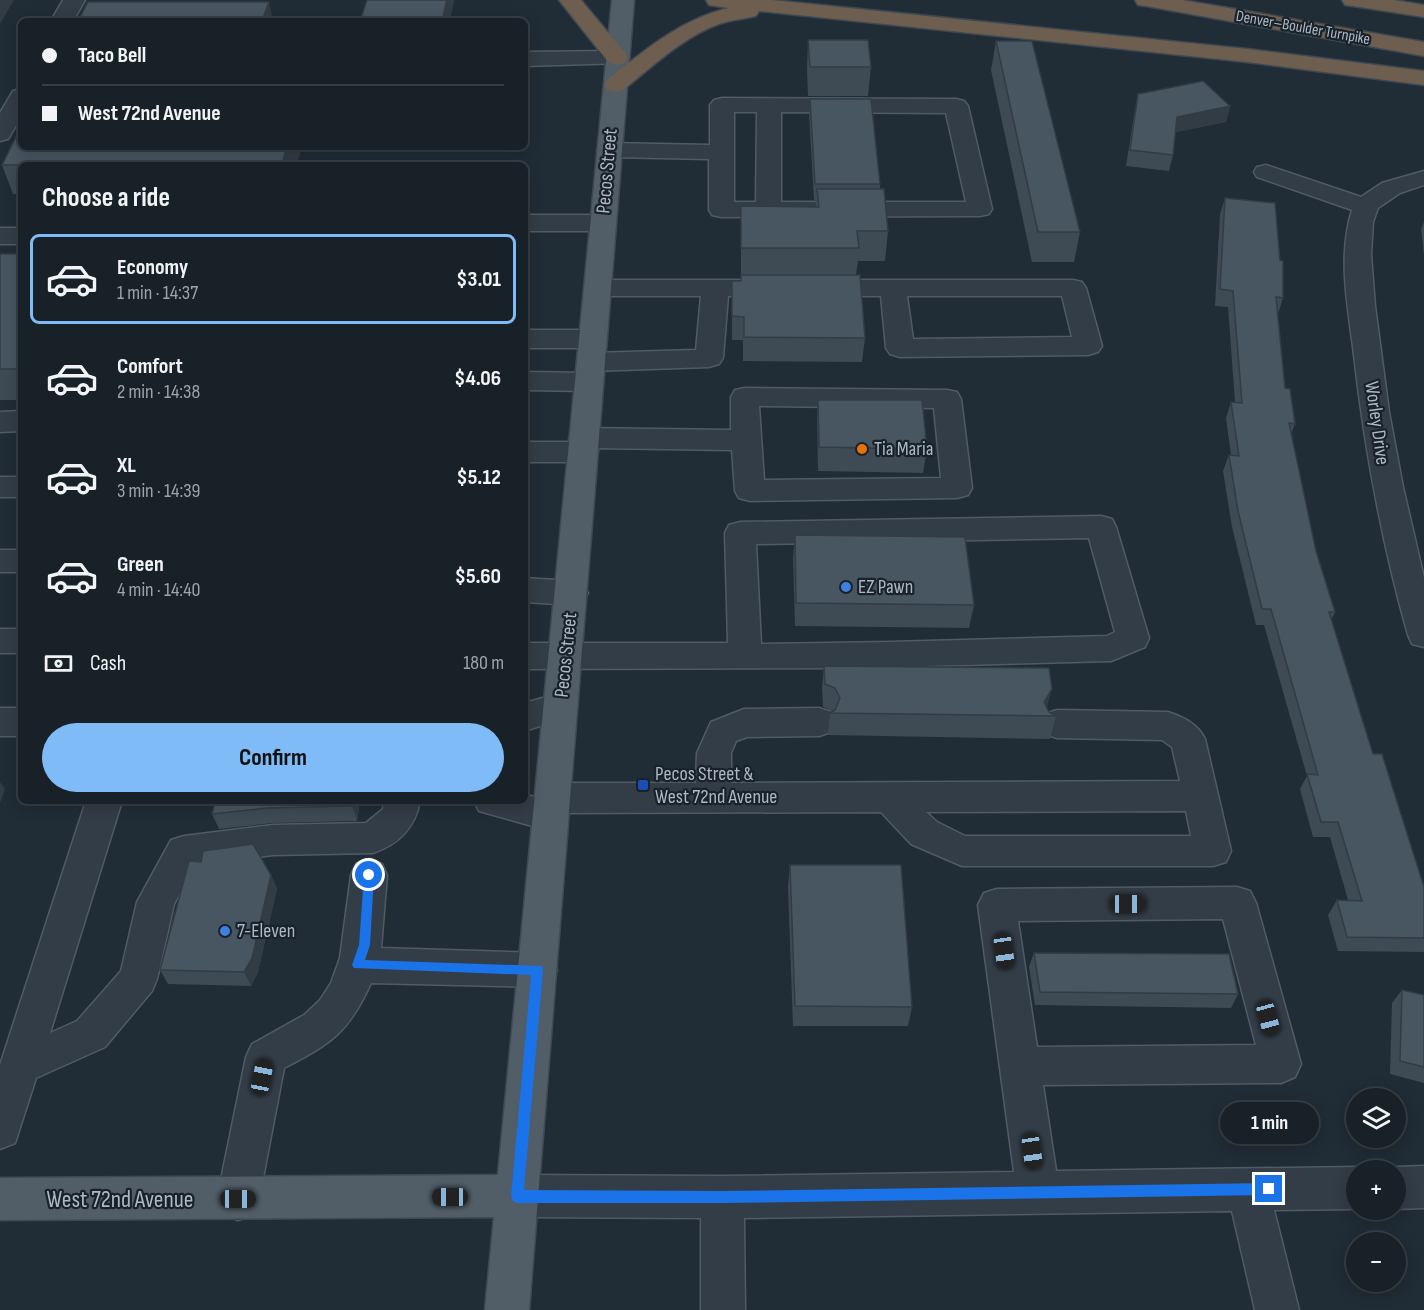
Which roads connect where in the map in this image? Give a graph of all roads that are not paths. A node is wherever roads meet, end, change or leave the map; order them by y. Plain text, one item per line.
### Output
1 (74, 0) edge
2 (570, 0) edge
3 (622, 0) edge
4 (717, 0) edge
5 (1146, 0) edge
6 (1204, 0) edge
7 (1256, 0) edge
8 (1353, 0) edge
9 (804, 11) junction
10 (1424, 11) edge
11 (64, 18) edge
12 (1424, 27) edge
13 (1424, 43) edge
14 (1424, 49) edge
15 (617, 58) junction
16 (528, 59) edge
17 (1424, 78) edge
18 (615, 85) junction
19 (18, 101) edge
20 (769, 105) junction
21 (0, 134) edge
22 (609, 150) junction
23 (722, 152) junction
24 (1266, 172) dead end
25 (1424, 178) edge
26 (1366, 207) junction
27 (768, 210) junction
28 (528, 223) edge
29 (603, 223) junction
30 (0, 236) edge
31 (18, 236) edge
32 (597, 288) junction
33 (715, 288) junction
34 (893, 288) junction
35 (528, 340) edge
36 (591, 361) junction
37 (528, 380) edge
38 (18, 421) edge
39 (0, 422) edge
40 (746, 440) junction
41 (584, 445) junction
42 (528, 452) edge
43 (0, 488) edge
44 (18, 488) edge
45 (0, 561) edge
46 (18, 561) edge
47 (528, 590) edge
48 (572, 593) junction
49 (1424, 635) edge
50 (0, 641) edge
51 (18, 641) edge
52 (565, 655) junction
53 (528, 656) edge
54 (745, 656) junction
55 (560, 706) junction
56 (528, 716) edge
57 (0, 722) edge
58 (18, 722) edge
59 (819, 722) dead end
60 (1058, 724) dead end
61 (713, 796) junction
62 (1202, 796) junction
63 (890, 797) junction
64 (103, 804) edge
65 (401, 804) edge
66 (522, 804) edge
67 (551, 807) junction
68 (369, 875) dead end
69 (358, 965) junction
70 (538, 970) junction
71 (20, 1066) junction
72 (1020, 1066) junction
73 (0, 1129) edge
74 (1424, 1187) edge
75 (1346, 1188) edge
76 (1406, 1188) edge
77 (1248, 1190) junction
78 (1038, 1193) junction
79 (517, 1196) junction
80 (722, 1197) junction
81 (0, 1199) edge
82 (238, 1199) junction
83 (507, 1310) edge
84 (723, 1310) edge
85 (1277, 1310) edge

1 - 11 street
2 - 15 highway
3 - 15 main road, Pecos Street
4 - 9 highway
5 - 14 highway, Denver–Boulder Turnpike
6 - 13 highway
7 - 12 highway
8 - 10 highway
9 - 17 highway
9 - 18 highway
15 - 16 street
15 - 18 main road, Pecos Street
18 - 22 main road, Pecos Street
19 - 21 street
20 - 23 street
20 - 27 street
20 - 27 street
22 - 23 street
22 - 29 main road, Pecos Street
23 - 27 street
24 - 26 street
25 - 26 street
26 - 49 street, Worley Drive
28 - 29 street
29 - 32 main road, Pecos Street
30 - 31 street
32 - 33 street
32 - 36 main road, Pecos Street
33 - 34 street
33 - 36 street
34 - 34 street
35 - 36 street
36 - 37 street
36 - 41 main road, Pecos Street
38 - 39 street
40 - 40 street
40 - 41 street
41 - 42 street
41 - 48 main road, Pecos Street
43 - 44 street
45 - 46 street
47 - 48 street
48 - 52 main road, Pecos Street
50 - 51 street
52 - 53 street
52 - 54 street
52 - 55 main road, Pecos Street
54 - 54 street
55 - 56 street
55 - 67 main road, Pecos Street
57 - 58 street
59 - 61 street
60 - 62 street
61 - 63 street
61 - 67 street
62 - 63 street
62 - 63 street
64 - 71 street
65 - 71 street
66 - 67 street
67 - 70 main road, Pecos Street
68 - 69 street
69 - 70 street
69 - 82 street
70 - 79 main road, Pecos Street
71 - 73 street
72 - 72 street
72 - 78 street
74 - 76 street
75 - 77 street, West 72nd Avenue
77 - 78 street, West 72nd Avenue
77 - 85 street
78 - 80 street, West 72nd Avenue
79 - 80 street, West 72nd Avenue
79 - 82 main road, West 72nd Avenue
79 - 83 main road, Pecos Street
80 - 84 street
81 - 82 main road, West 72nd Avenue

